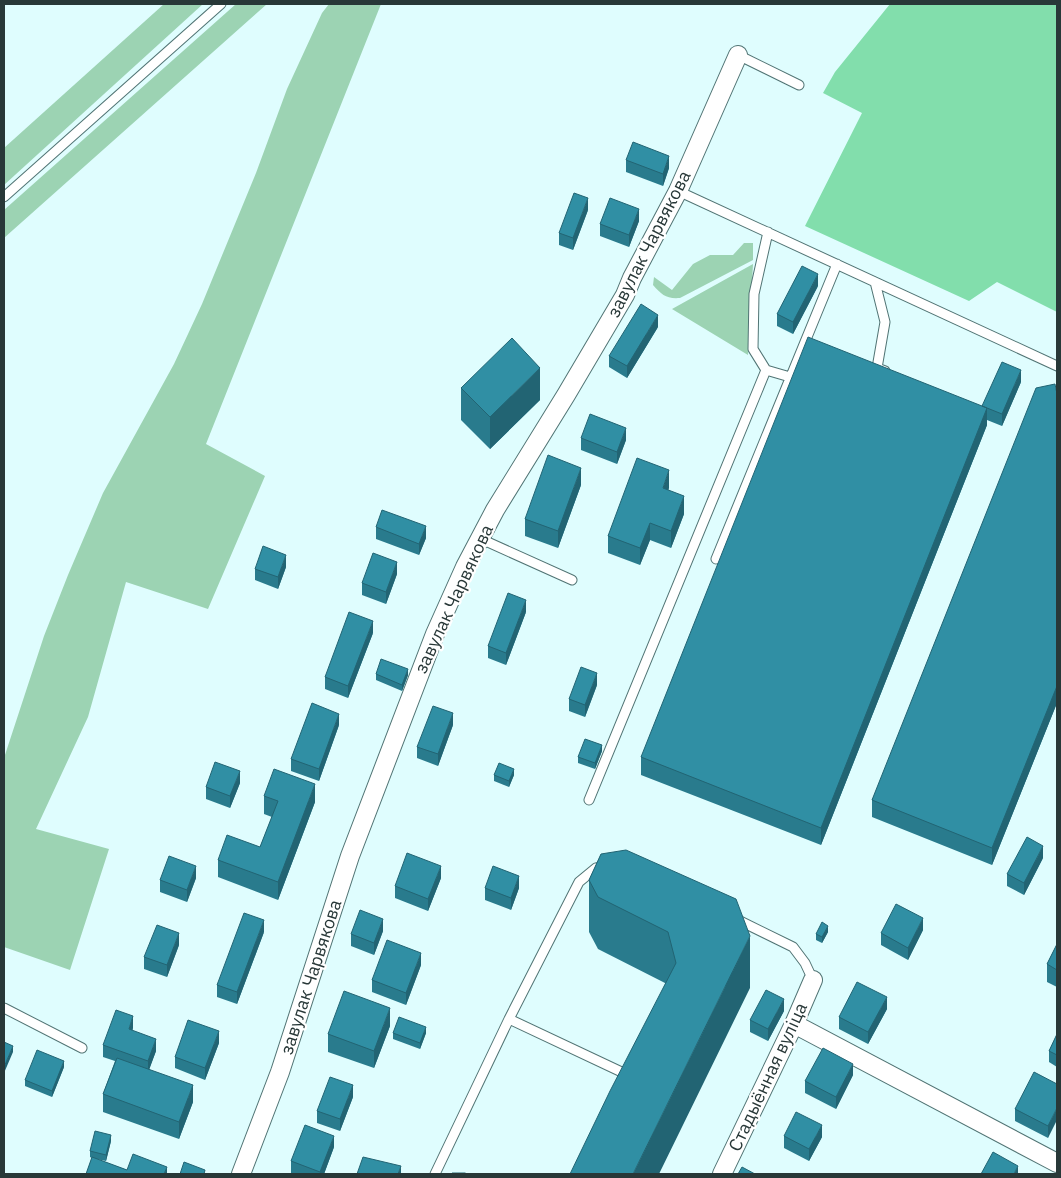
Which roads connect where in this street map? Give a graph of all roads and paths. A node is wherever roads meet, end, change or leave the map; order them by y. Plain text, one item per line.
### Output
1 (221, 4) edge
2 (738, 55) joint
3 (799, 85) dead end
4 (678, 191) junction
5 (4, 197) edge
6 (768, 232) junction
7 (836, 264) junction
8 (875, 282) junction
9 (1057, 366) edge
10 (766, 370) junction
11 (895, 376) edge
12 (790, 377) junction
13 (481, 539) junction
14 (716, 559) dead end
15 (572, 580) dead end
16 (589, 800) dead end
17 (612, 864) edge
18 (724, 913) edge
19 (813, 980) joint
20 (4, 1008) edge
21 (509, 1019) junction
22 (794, 1024) junction
23 (82, 1048) dead end
24 (624, 1084) edge
25 (1057, 1163) edge
26 (241, 1174) edge
27 (435, 1174) edge
28 (722, 1174) edge

1 - 5 lane
2 - 3 lane
2 - 4 street, завулак Чарвякова
4 - 6 lane
4 - 13 street, завулак Чарвякова
6 - 7 lane
6 - 10 lane
7 - 8 lane
7 - 12 lane
8 - 9 lane
8 - 11 lane
10 - 12 lane
10 - 16 lane
12 - 14 lane
13 - 15 lane
13 - 26 street, завулак Чарвякова
17 - 21 lane
18 - 19 lane
19 - 22 street, Стадыённая вуліца
20 - 23 lane
21 - 24 lane
21 - 27 lane
22 - 25 street
22 - 28 street, Стадыённая вуліца

